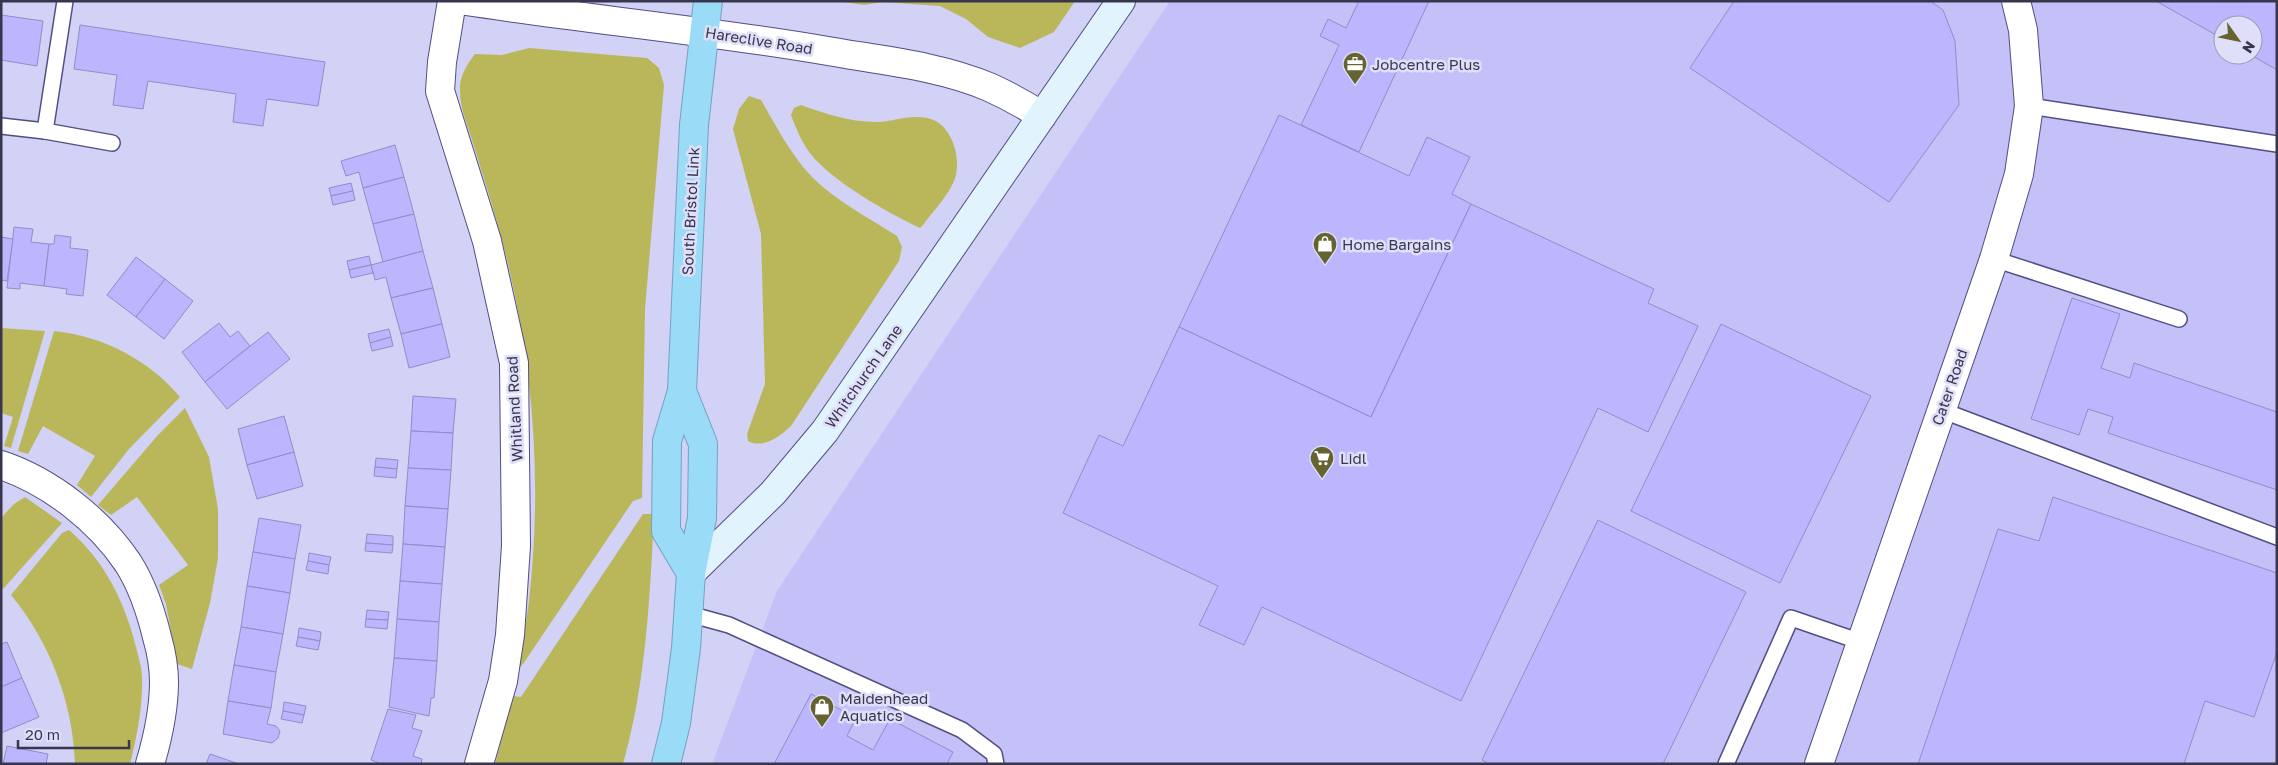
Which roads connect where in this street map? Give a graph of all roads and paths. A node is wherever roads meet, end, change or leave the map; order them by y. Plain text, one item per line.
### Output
1 (66, 1) edge
2 (452, 1) edge
3 (466, 1) edge
4 (708, 1) edge
5 (1121, 1) edge
6 (2016, 1) edge
7 (521, 5) edge
8 (705, 31) junction
9 (2029, 106) junction
10 (1042, 116) junction
11 (1, 126) edge
12 (45, 131) junction
13 (112, 143) dead end
14 (2277, 144) edge
15 (1994, 259) junction
16 (2179, 319) dead end
17 (682, 391) junction
18 (1941, 410) junction
19 (1, 465) edge
20 (2277, 538) edge
21 (691, 573) junction
22 (689, 614) junction
23 (1861, 642) junction
24 (150, 764) edge
25 (479, 764) edge
26 (666, 764) edge
27 (996, 764) edge
28 (1726, 764) edge
29 (1819, 764) edge

1 - 12 lane
2 - 25 street, Whitland Road
3 - 7 street, Hareclive Road
4 - 8 highway, South Bristol Link
5 - 10 street, Whitchurch Lane
6 - 9 street, Cater Road
7 - 8 street, Hareclive Road
8 - 10 street, Hareclive Road
8 - 17 highway, South Bristol Link
9 - 14 lane
9 - 15 street, Cater Road
10 - 21 street, Whitchurch Lane
11 - 12 lane
12 - 13 lane
15 - 16 lane
15 - 18 street, Cater Road
17 - 21 highway, South Bristol Link
17 - 21 highway, South Bristol Link
18 - 20 lane
18 - 23 street, Cater Road
19 - 24 street
21 - 22 highway
22 - 26 highway
22 - 27 lane
23 - 28 lane
23 - 29 street, Cater Road

